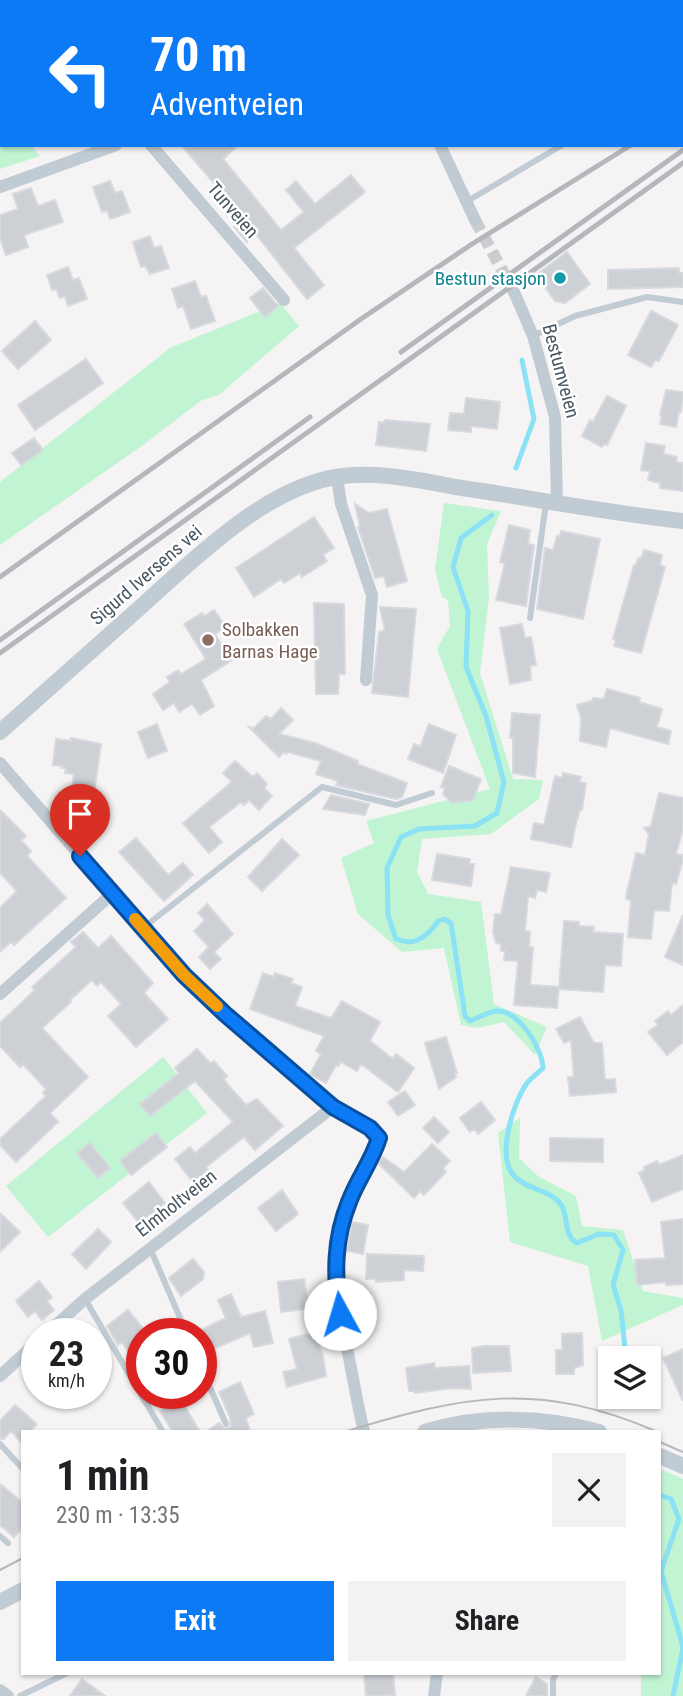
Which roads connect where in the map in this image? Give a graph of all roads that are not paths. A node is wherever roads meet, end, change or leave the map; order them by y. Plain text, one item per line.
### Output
1 (110, 147) edge
2 (153, 147) edge
3 (441, 147) edge
4 (559, 147) edge
5 (0, 187) edge
6 (466, 202) junction
7 (475, 220) tunnel mouth
8 (515, 294) tunnel mouth
9 (284, 300) dead end
10 (683, 302) edge
11 (533, 336) junction
12 (337, 477) junction
13 (552, 501) junction
14 (683, 521) edge
15 (530, 618) dead end
16 (366, 680) dead end
17 (0, 732) edge
18 (0, 763) edge
19 (432, 793) dead end
20 (113, 893) junction
21 (143, 928) junction
22 (0, 994) edge
23 (333, 1107) junction
24 (150, 1248) junction
25 (85, 1299) junction
26 (64, 1318) edge
27 (180, 1318) edge
28 (21, 1357) edge
29 (0, 1376) edge
30 (217, 1403) edge
31 (226, 1424) dead end
32 (577, 1429) edge
33 (162, 1430) edge
34 (365, 1430) edge
35 (433, 1430) edge
36 (0, 1444) edge
37 (661, 1456) edge
38 (683, 1466) edge
39 (21, 1467) edge
40 (0, 1536) edge
41 (8, 1543) dead end
42 (21, 1591) edge
43 (0, 1602) edge
44 (63, 1675) edge
45 (437, 1675) edge
46 (555, 1675) edge
47 (0, 1690) edge
48 (8, 1696) edge
49 (20, 1696) edge
50 (434, 1696) edge
51 (553, 1696) edge

1 - 5 street
2 - 9 street, Tunveien
3 - 6 street
4 - 6 lane
6 - 7 street
8 - 11 street, Bestumveien
10 - 11 lane
11 - 13 street, Bestumveien
12 - 13 street, Sigurd Iversens vei
12 - 16 street
12 - 17 street, Sigurd Iversens vei
13 - 14 street
13 - 15 lane
18 - 20 street
19 - 21 lane
20 - 21 street
20 - 22 street
21 - 23 street
23 - 24 street, Elmholtveien
23 - 34 street
24 - 25 street, Elmholtveien
24 - 27 lane
25 - 26 street, Elmholtveien
25 - 33 lane
28 - 29 street
30 - 31 lane
32 - 35 street
36 - 39 lane
37 - 38 street
40 - 41 lane
42 - 43 street
44 - 49 lane
45 - 50 street
46 - 51 lane
47 - 48 street

